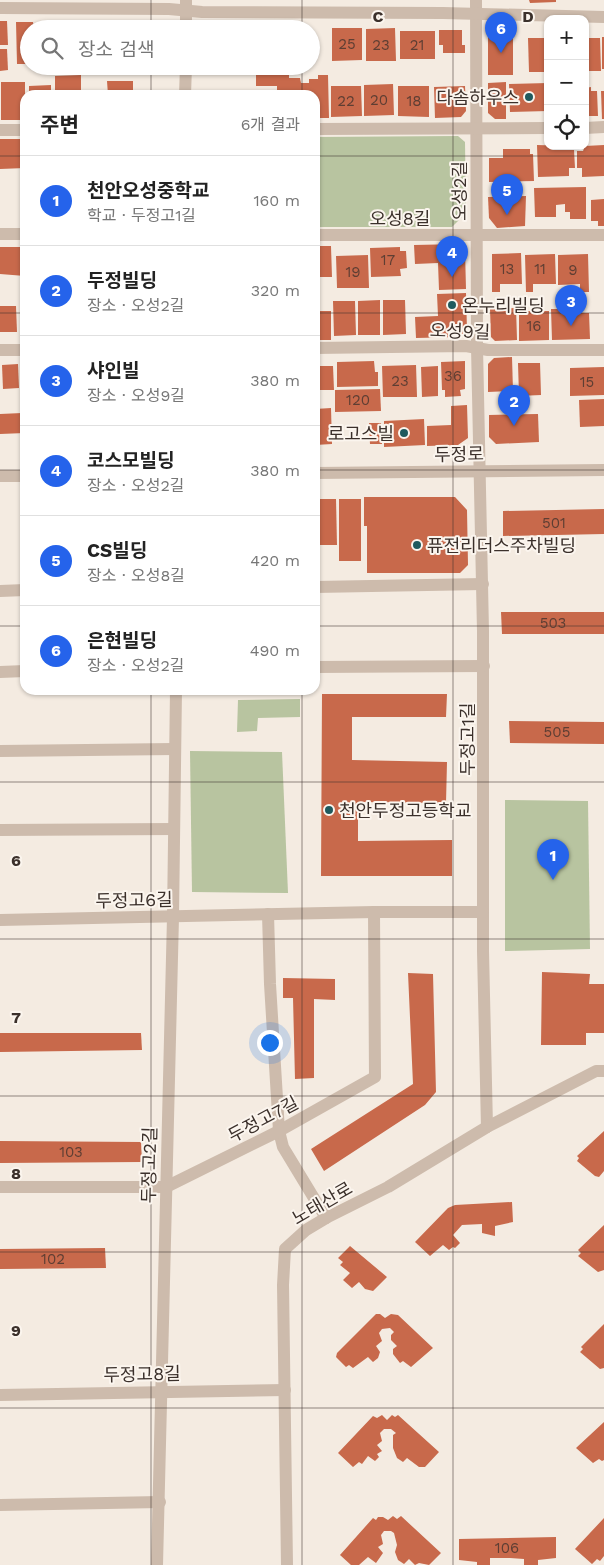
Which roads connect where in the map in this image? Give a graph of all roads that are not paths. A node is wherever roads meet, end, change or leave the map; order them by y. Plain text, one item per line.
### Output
1 (476, 0) edge
2 (186, 5) edge
3 (0, 8) edge
4 (476, 14) junction
5 (604, 18) edge
6 (186, 20) edge
7 (186, 75) edge
8 (186, 90) edge
9 (604, 127) edge
10 (544, 128) edge
11 (589, 128) edge
12 (320, 129) edge
13 (478, 129) junction
14 (0, 130) edge
15 (20, 130) edge
16 (0, 234) edge
17 (20, 234) edge
18 (320, 235) edge
19 (604, 235) edge
20 (476, 236) junction
21 (477, 347) junction
22 (320, 348) edge
23 (0, 350) edge
24 (20, 350) edge
25 (604, 350) edge
26 (604, 470) edge
27 (479, 471) junction
28 (320, 473) edge
29 (0, 476) edge
30 (20, 476) edge
31 (483, 584) junction
32 (320, 587) edge
33 (20, 590) edge
34 (0, 591) edge
35 (484, 666) junction
36 (320, 667) edge
37 (20, 671) edge
38 (0, 672) edge
39 (176, 695) edge
40 (174, 748) junction
41 (0, 751) edge
42 (174, 829) junction
43 (0, 830) edge
44 (374, 912) junction
45 (483, 912) junction
46 (268, 914) junction
47 (174, 917) junction
48 (0, 920) edge
49 (604, 1071) edge
50 (487, 1127) junction
51 (279, 1132) junction
52 (0, 1187) edge
53 (166, 1188) junction
54 (326, 1218) junction
55 (285, 1390) junction
56 (163, 1391) junction
57 (0, 1395) edge
58 (160, 1502) junction
59 (0, 1505) edge
60 (157, 1565) edge
61 (287, 1565) edge

1 - 4 street, 오성2길
2 - 3 street
2 - 4 street
2 - 6 street
4 - 5 street
4 - 13 street, 오성2길
7 - 8 street
9 - 11 street
10 - 13 street
12 - 13 street
13 - 20 street, 오성2길
14 - 15 street
16 - 17 street
18 - 20 street, 오성8길
19 - 20 street, 오성8길
20 - 21 street, 오성2길
21 - 22 street, 오성9길
21 - 25 street, 오성9길
21 - 27 street, 오성2길
23 - 24 street
26 - 27 street, 두정로
27 - 28 street, 두정로
27 - 31 street, 두정고1길
29 - 30 street
31 - 32 street
31 - 35 street, 두정고1길
33 - 34 street
35 - 36 street
35 - 45 street, 두정고1길
37 - 38 street
39 - 40 street, 두정고2길
40 - 41 street
40 - 42 street, 두정고2길
42 - 43 street
42 - 47 street, 두정고2길
44 - 45 street, 두정고6길
44 - 46 street, 두정고6길
44 - 51 street, 두정고7길
45 - 50 street, 두정고1길
46 - 47 street, 두정고6길
46 - 51 street
47 - 48 street, 두정고6길
47 - 53 street, 두정고2길
49 - 50 street, 노태산로
50 - 54 street, 노태산로
51 - 53 street, 두정고7길
51 - 54 street
52 - 53 street, 두정고7길
53 - 56 street, 두정고2길
54 - 55 street, 노태산로
55 - 56 street, 두정고8길
55 - 61 street, 노태산로
56 - 57 street, 두정고8길
56 - 58 street, 두정고2길
58 - 59 street
58 - 60 street, 두정고2길

